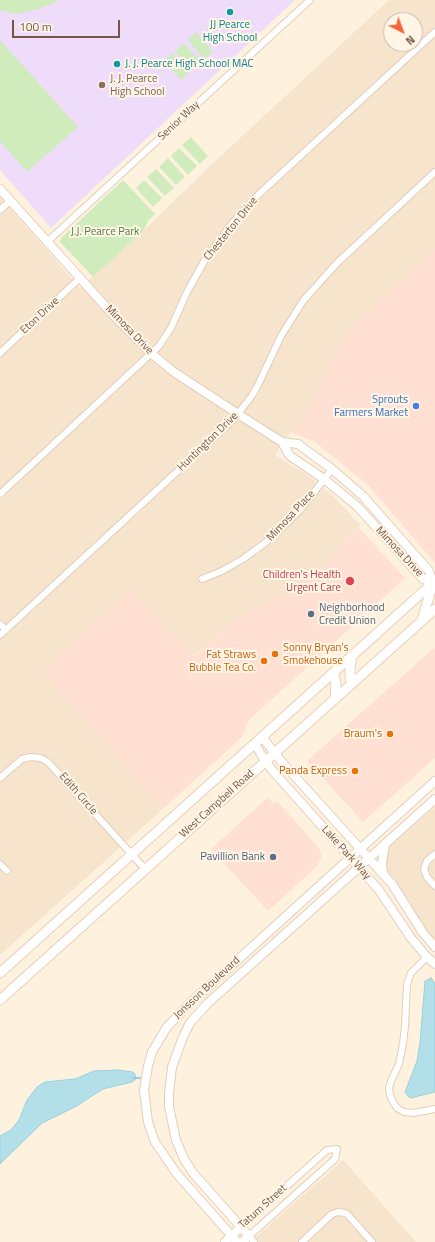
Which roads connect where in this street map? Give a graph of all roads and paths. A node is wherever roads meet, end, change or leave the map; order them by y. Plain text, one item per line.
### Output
1 (310, 0) edge
2 (435, 32) edge
3 (435, 172) edge
4 (0, 189) edge
5 (10, 201) junction
6 (0, 210) edge
7 (47, 242) junction
8 (80, 278) junction
9 (0, 353) edge
10 (152, 354) junction
11 (238, 414) junction
12 (282, 442) junction
13 (332, 469) junction
14 (324, 479) junction
15 (0, 494) edge
16 (376, 511) junction
17 (373, 523) junction
18 (202, 579) dead end
19 (434, 583) edge
20 (419, 595) junction
21 (432, 595) edge
22 (435, 609) edge
23 (435, 617) edge
24 (422, 620) junction
25 (0, 624) edge
26 (6, 630) junction
27 (0, 636) edge
28 (352, 656) junction
29 (334, 673) junction
30 (352, 683) junction
31 (335, 698) junction
32 (259, 741) junction
33 (274, 753) junction
34 (265, 762) junction
35 (0, 778) edge
36 (435, 782) edge
37 (435, 799) edge
38 (385, 844) junction
39 (360, 849) junction
40 (132, 854) junction
41 (435, 854) edge
42 (351, 857) junction
43 (369, 859) junction
44 (0, 864) edge
45 (359, 867) junction
46 (145, 870) junction
47 (7, 872) dead end
48 (383, 874) junction
49 (435, 886) edge
50 (435, 948) edge
51 (427, 957) junction
52 (435, 964) edge
53 (0, 973) edge
54 (0, 1000) edge
55 (188, 1004) junction
56 (197, 1014) junction
57 (435, 1108) edge
58 (301, 1173) junction
59 (310, 1182) junction
60 (241, 1227) junction
61 (234, 1239) edge
62 (251, 1239) edge
63 (225, 1242) edge
64 (242, 1242) edge
65 (302, 1242) edge
66 (372, 1242) edge

1 - 7 street, Senior Way
2 - 10 street, Chesterton Drive
3 - 11 street, Huntington Drive
4 - 5 street, Mimosa Drive
5 - 6 street
5 - 7 street, Mimosa Drive
7 - 8 street, Mimosa Drive
8 - 9 street, Eton Drive
8 - 10 street, Mimosa Drive
10 - 11 street, Mimosa Drive
10 - 15 street, Chesterton Drive
11 - 12 street, Mimosa Drive
11 - 26 street, Huntington Drive
12 - 13 street, Mimosa Drive
12 - 14 street, Mimosa Drive
13 - 14 street, Mimosa Place
13 - 16 street, Mimosa Drive
14 - 17 street, Mimosa Drive
14 - 18 street, Mimosa Place
16 - 17 street
16 - 19 street, Mimosa Drive
17 - 19 street, Mimosa Drive
19 - 20 main road, West Campbell Road
19 - 21 main road
20 - 21 main road
20 - 28 main road, West Campbell Road
21 - 24 main road
22 - 24 main road, West Campbell Road
23 - 24 main road
24 - 30 main road, West Campbell Road
25 - 26 street
26 - 27 street, Huntington Drive
28 - 29 main road, West Campbell Road
28 - 30 main road
29 - 31 main road
29 - 32 main road, West Campbell Road
30 - 31 main road, West Campbell Road
31 - 33 main road, West Campbell Road
32 - 33 street, Lake Park Way
32 - 34 street, Lake Park Way
32 - 40 main road, West Campbell Road
33 - 34 main road, West Campbell Road
33 - 39 street, Lake Park Way
34 - 42 street, Lake Park Way
34 - 46 main road, West Campbell Road
35 - 40 street, Edith Circle
36 - 39 street, Jonsson Boulevard
37 - 38 street, Jonsson Boulevard
38 - 43 street, Jonsson Boulevard
38 - 48 street
39 - 42 street, Jonsson Boulevard
39 - 43 street, Lake Park Way
40 - 46 street, Edith Circle
40 - 53 main road, West Campbell Road
41 - 49 street
42 - 45 street, Lake Park Way
42 - 55 street, Jonsson Boulevard
43 - 45 street, Jonsson Boulevard
43 - 48 street, Lake Park Way
44 - 47 street
45 - 51 street, Lake Park Way
45 - 56 street, Jonsson Boulevard
46 - 54 main road, West Campbell Road
48 - 50 street, Lake Park Way
50 - 51 street
51 - 52 street, Lake Park Way
51 - 57 street
55 - 56 street
55 - 61 street, Jonsson Boulevard
56 - 60 street, Jonsson Boulevard
58 - 59 street
58 - 59 street, Tatum Street
58 - 60 street, Tatum Street
59 - 62 street, Tatum Street
60 - 61 street, Tatum Street
60 - 62 street, Jonsson Boulevard
61 - 63 street, Tatum Street
62 - 64 street, Tatum Street
65 - 66 street

